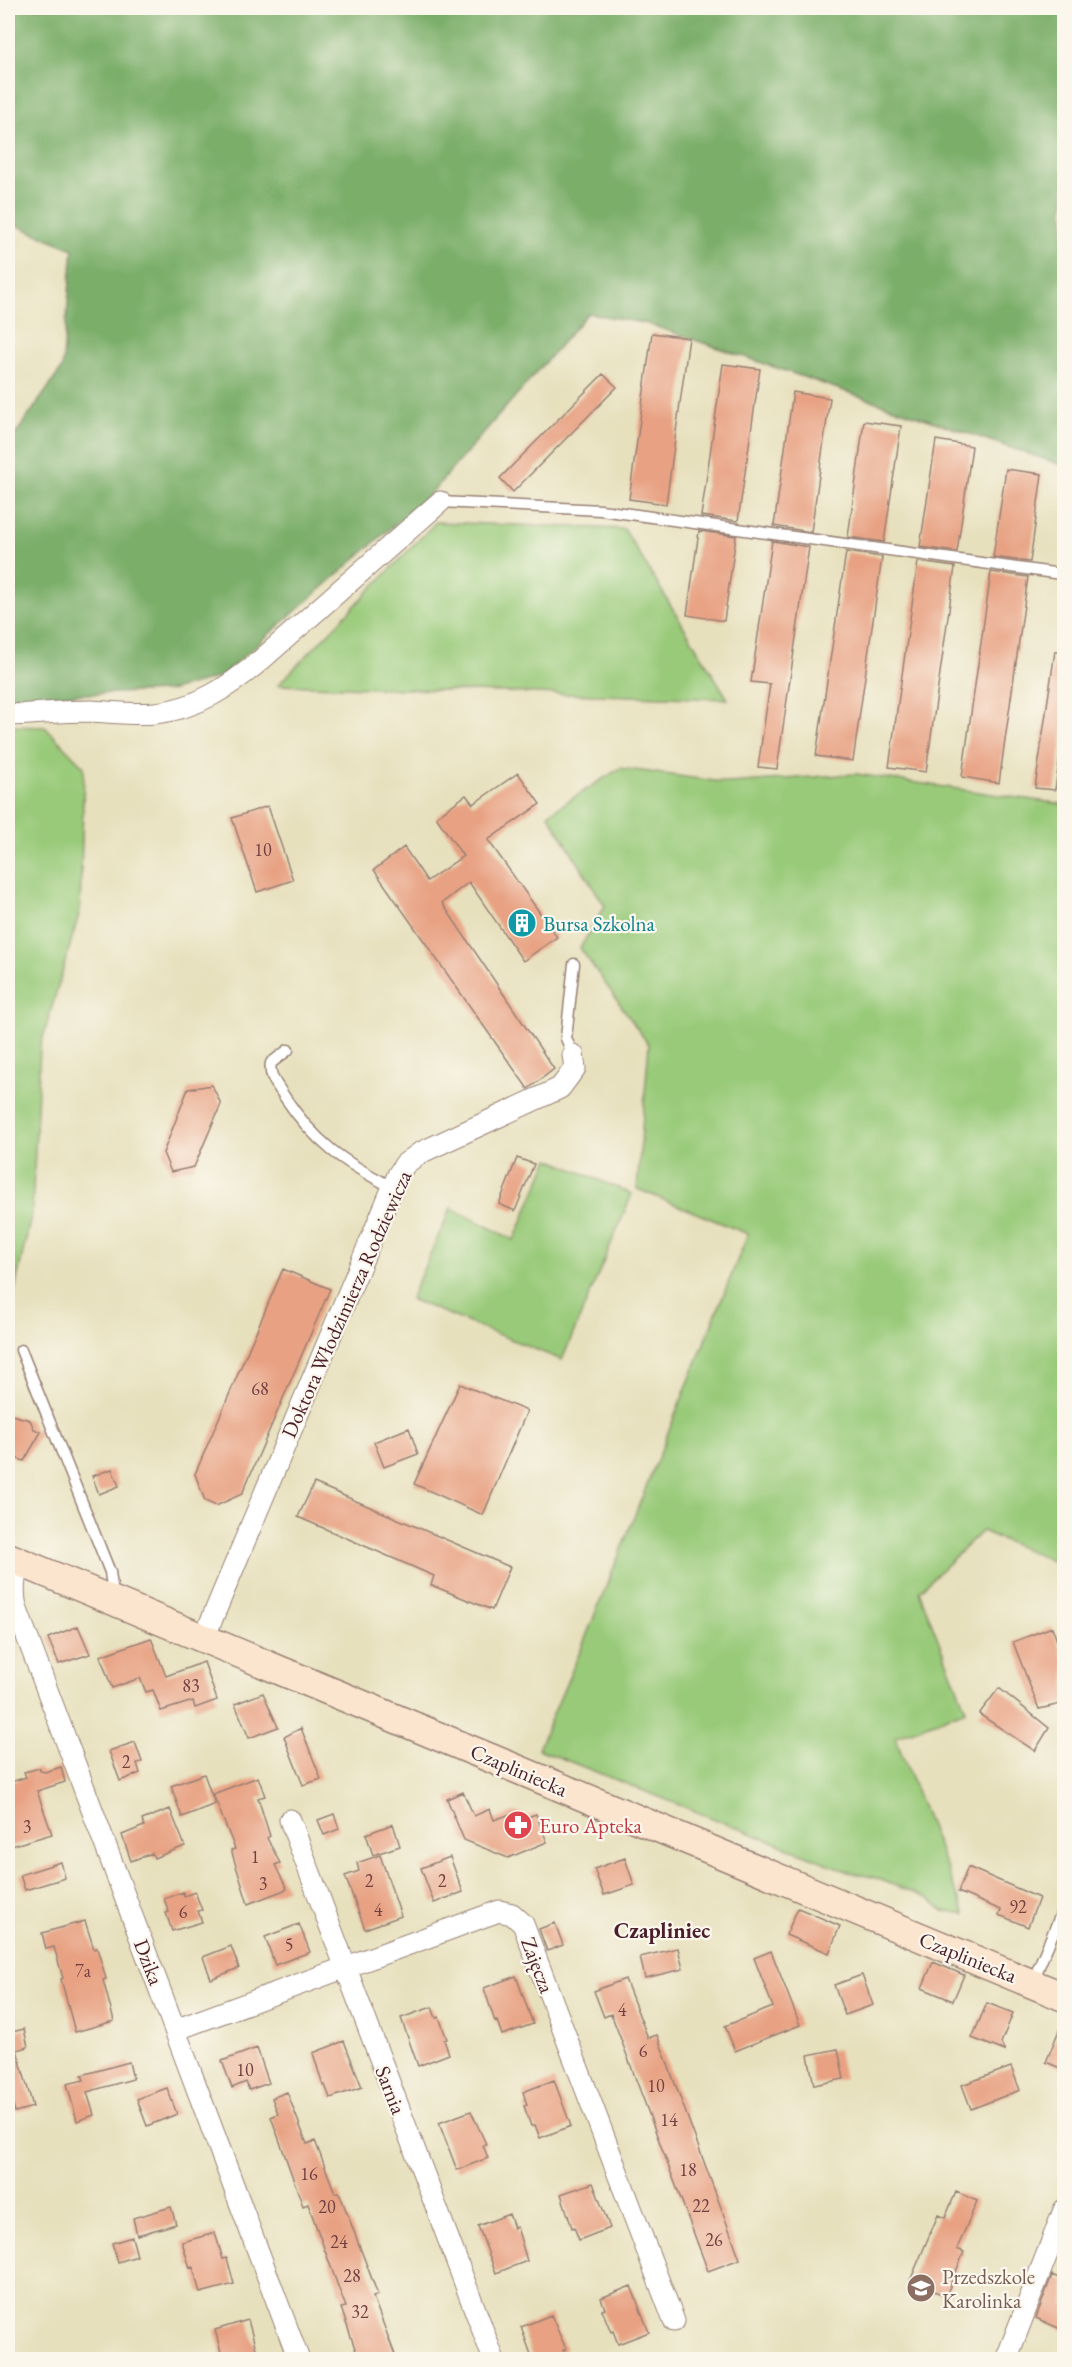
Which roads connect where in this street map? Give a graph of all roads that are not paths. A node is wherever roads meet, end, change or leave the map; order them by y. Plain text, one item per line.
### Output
1 (440, 502) joint
2 (1061, 574) dead end
3 (8, 715) edge
4 (574, 964) dead end
5 (288, 1050) dead end
6 (573, 1055) joint
7 (392, 1187) junction
8 (21, 1350) dead end
9 (13, 1559) edge
10 (109, 1599) junction
11 (204, 1638) junction
12 (290, 1820) dead end
13 (1065, 1907) edge
14 (345, 1966) junction
15 (1032, 1983) junction
16 (1065, 1997) edge
17 (175, 2030) junction
18 (1065, 2210) edge
19 (674, 2321) dead end
20 (299, 2360) edge
21 (494, 2360) edge
22 (1006, 2360) edge

1 - 2 lane
1 - 3 street
4 - 6 lane
5 - 7 lane
6 - 7 street, Doktora Włodzimierza Rodziewicza
7 - 11 street, Doktora Włodzimierza Rodziewicza
8 - 10 lane
9 - 10 main road, Czapliniecka
9 - 17 street, Dzika
10 - 11 main road, Czapliniecka
11 - 15 main road, Czapliniecka
12 - 14 street, Sarnia
13 - 15 lane
14 - 17 street, Zajęcza
14 - 19 street, Zajęcza
14 - 21 street, Sarnia
15 - 16 main road, Czapliniecka
17 - 20 street, Dzika
18 - 22 street

